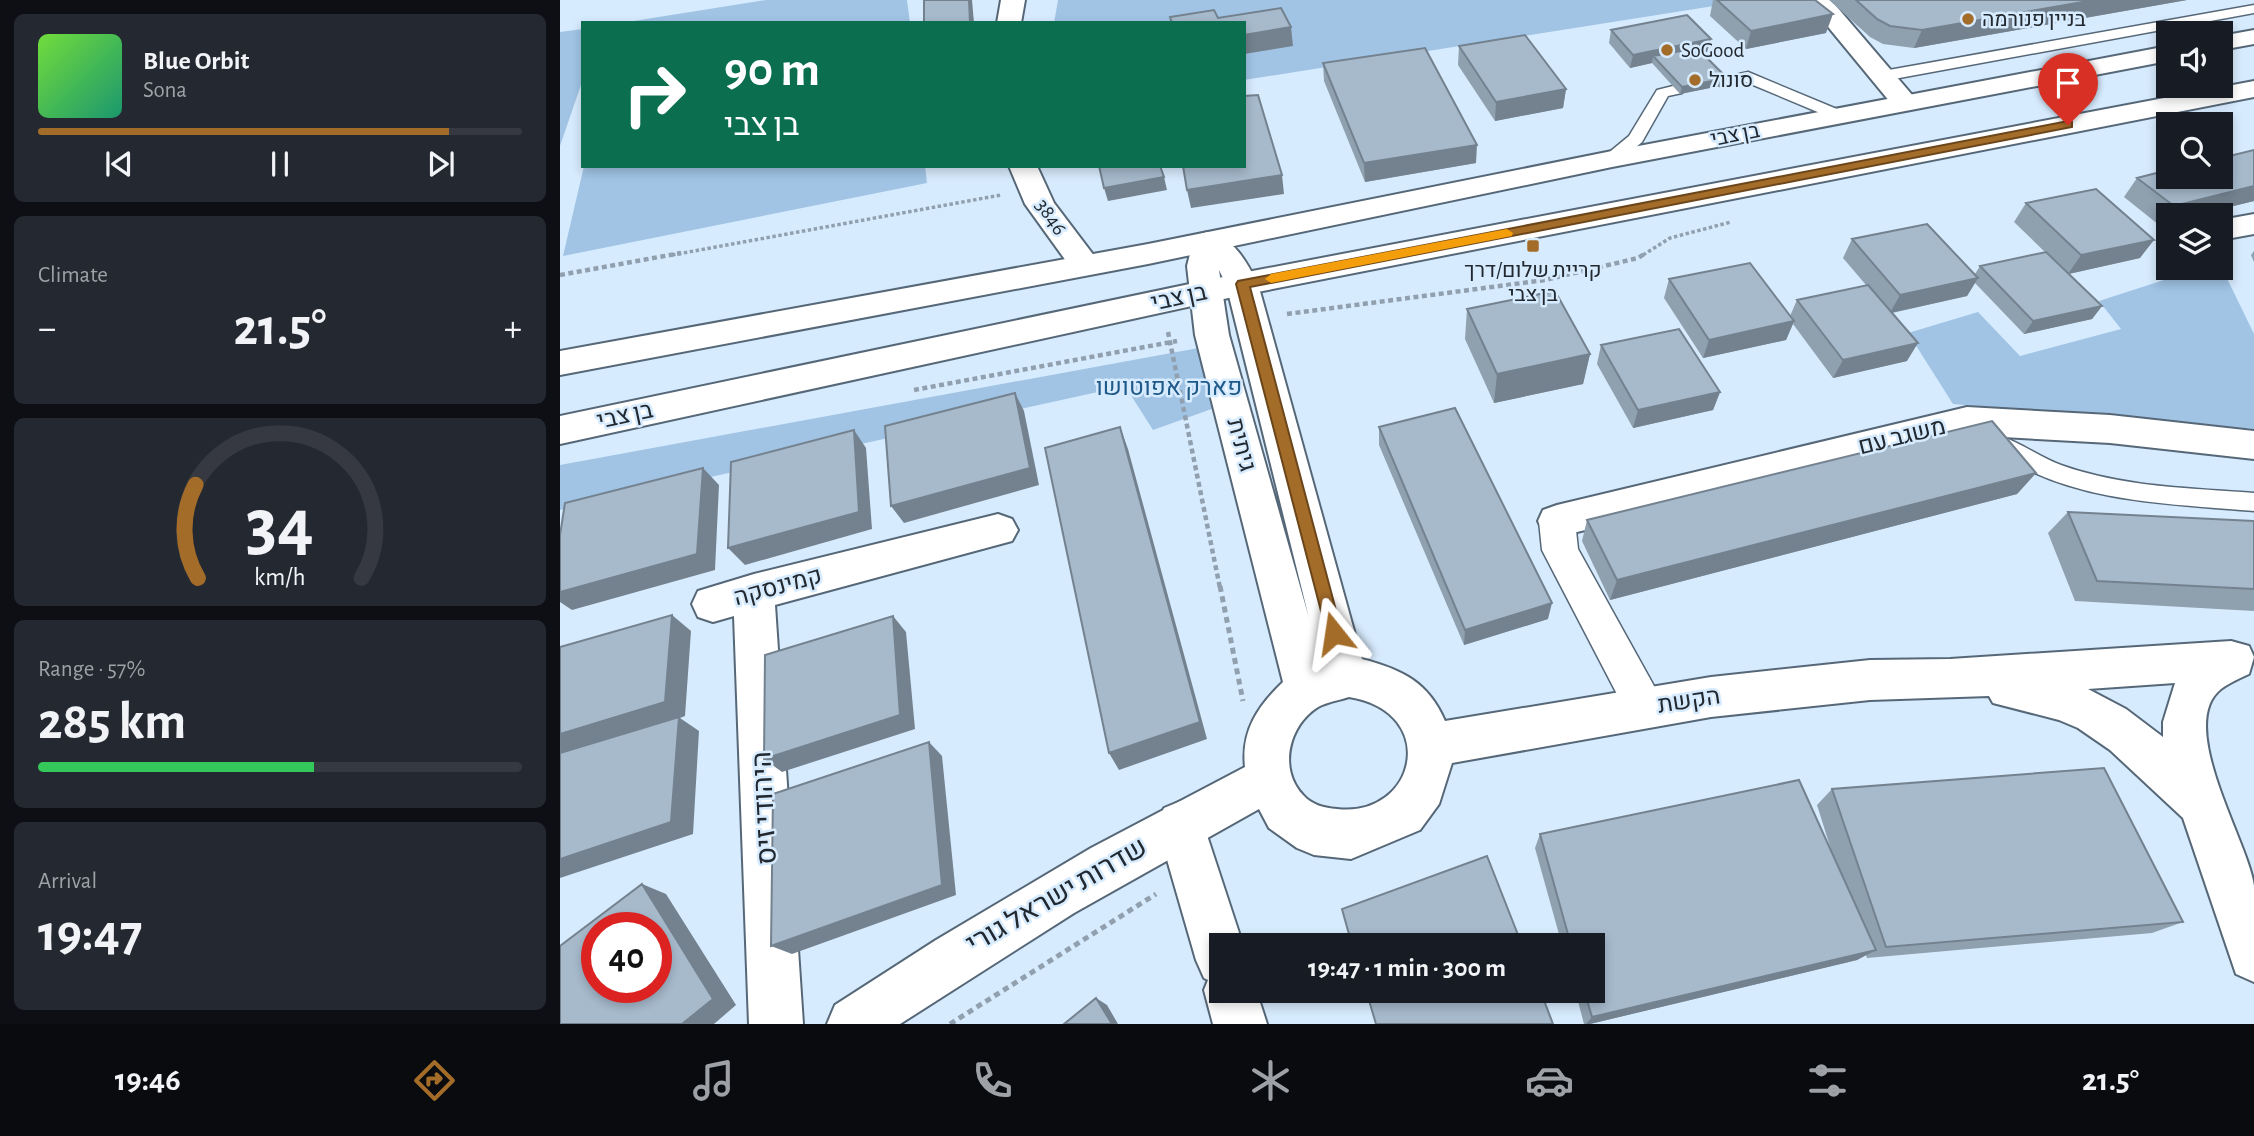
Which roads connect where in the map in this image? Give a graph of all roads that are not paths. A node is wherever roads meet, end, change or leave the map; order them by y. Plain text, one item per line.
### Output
1 (1013, 0) edge
2 (1818, 0) edge
3 (2254, 9) edge
4 (1009, 21) edge
5 (2254, 37) edge
6 (2233, 41) edge
7 (2156, 55) edge
8 (1883, 76) junction
9 (1722, 82) edge
10 (2254, 89) edge
11 (1677, 90) edge
12 (1905, 102) junction
13 (1838, 116) junction
14 (1612, 159) junction
15 (1028, 178) edge
16 (2254, 224) edge
17 (2233, 228) edge
18 (1208, 242) junction
19 (1085, 265) junction
20 (1242, 284) junction
21 (1207, 293) junction
22 (560, 363) edge
23 (1967, 421) junction
24 (560, 430) edge
25 (2254, 445) edge
26 (2254, 502) edge
27 (1557, 521) joint
28 (998, 530) dead end
29 (734, 598) joint
30 (2242, 661) edge
31 (1349, 677) junction
32 (1950, 679) junction
33 (1307, 689) junction
34 (1645, 708) junction
35 (1430, 745) junction
36 (1267, 780) junction
37 (2199, 802) junction
38 (1181, 825) junction
39 (1214, 933) edge
40 (2254, 956) edge
41 (1234, 1003) edge
42 (776, 1024) edge
43 (854, 1024) edge
44 (1240, 1024) edge

1 - 4 street
2 - 8 street
3 - 8 lane
5 - 6 street
7 - 12 street, בן צבי
8 - 12 street
9 - 13 lane
10 - 20 street, בן צבי
11 - 14 lane
12 - 13 street, בן צבי
13 - 14 street, בן צבי
14 - 18 street, בן צבי
15 - 19 street, 3846
16 - 17 street
18 - 19 street, בן צבי
18 - 20 street, גיתית
18 - 21 street, גיתית
19 - 22 street, בן צבי
20 - 21 street, בן צבי
20 - 31 street, גיתית
21 - 24 street, בן צבי
21 - 33 street, גיתית
23 - 25 street, משגב עם
23 - 26 lane
23 - 27 street, משגב עם
27 - 34 street
28 - 29 street, קמינסקה
29 - 42 street, היהודי זיס
30 - 32 street, הקשת
30 - 37 street, הקשת
31 - 33 street
31 - 35 street
32 - 34 street, הקשת
32 - 37 street, הקשת
33 - 36 street
34 - 35 street, הקשת
35 - 36 street
36 - 38 street, שדרות ישראל גורי
37 - 40 street, הקשת
38 - 39 street
38 - 43 street, שדרות ישראל גורי
41 - 44 street

